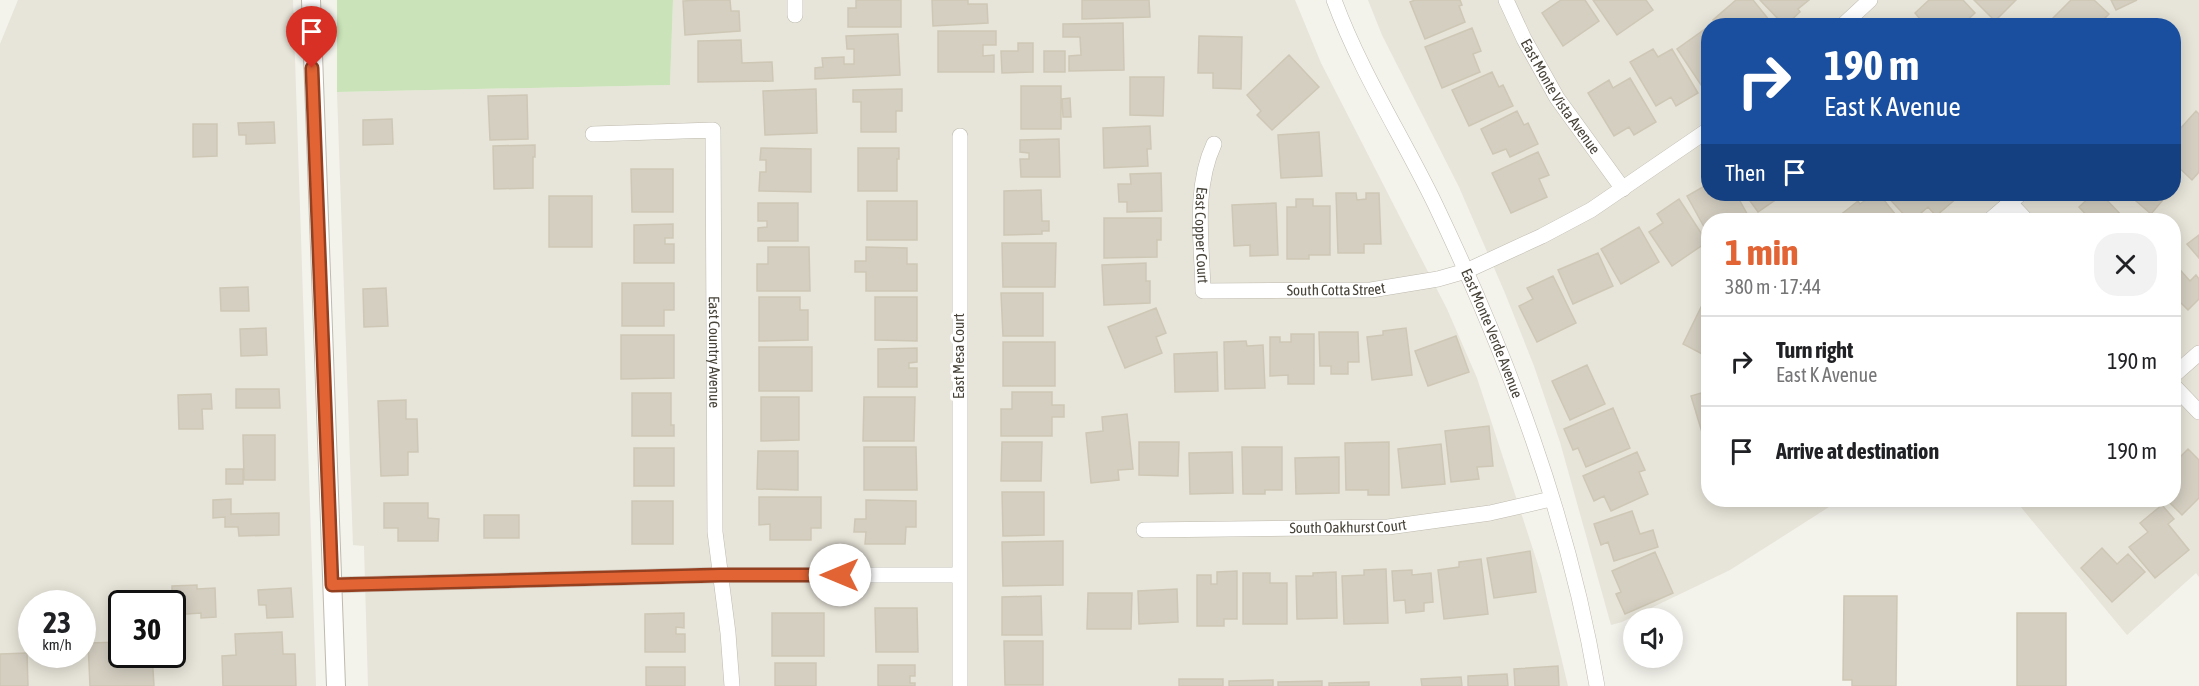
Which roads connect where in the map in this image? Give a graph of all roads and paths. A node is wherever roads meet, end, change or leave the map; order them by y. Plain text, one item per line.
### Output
1 (311, 0) edge
2 (1334, 0) edge
3 (1506, 0) edge
4 (1870, 0) edge
5 (1851, 18) edge
6 (593, 134) dead end
7 (1701, 135) edge
8 (960, 136) dead end
9 (1214, 144) dead end
10 (1623, 189) junction
11 (2012, 201) edge
12 (1998, 213) edge
13 (1466, 271) junction
14 (1203, 291) joint
15 (2199, 353) edge
16 (2181, 369) edge
17 (2181, 393) edge
18 (2199, 412) edge
19 (1551, 499) junction
20 (1144, 530) dead end
21 (720, 575) junction
22 (959, 575) junction
23 (332, 585) junction
24 (336, 686) edge
25 (732, 686) edge
26 (960, 686) edge
27 (1597, 686) edge

1 - 23 street
2 - 13 street, East Monte Verde Avenue
3 - 10 street, East Monte Vista Avenue
4 - 5 street
6 - 21 street, East Country Avenue
7 - 10 street, South Cotta Street
8 - 22 street, East Mesa Court
9 - 14 street, East Copper Court
10 - 13 street, South Cotta Street
11 - 12 street
13 - 14 street, South Cotta Street
13 - 19 street, East Monte Verde Avenue
15 - 16 street
17 - 18 street
19 - 20 street, South Oakhurst Court
19 - 27 street, East Monte Verde Avenue
21 - 22 street
21 - 23 street
21 - 25 street, East Country Avenue
22 - 26 street, East Mesa Court
23 - 24 street

